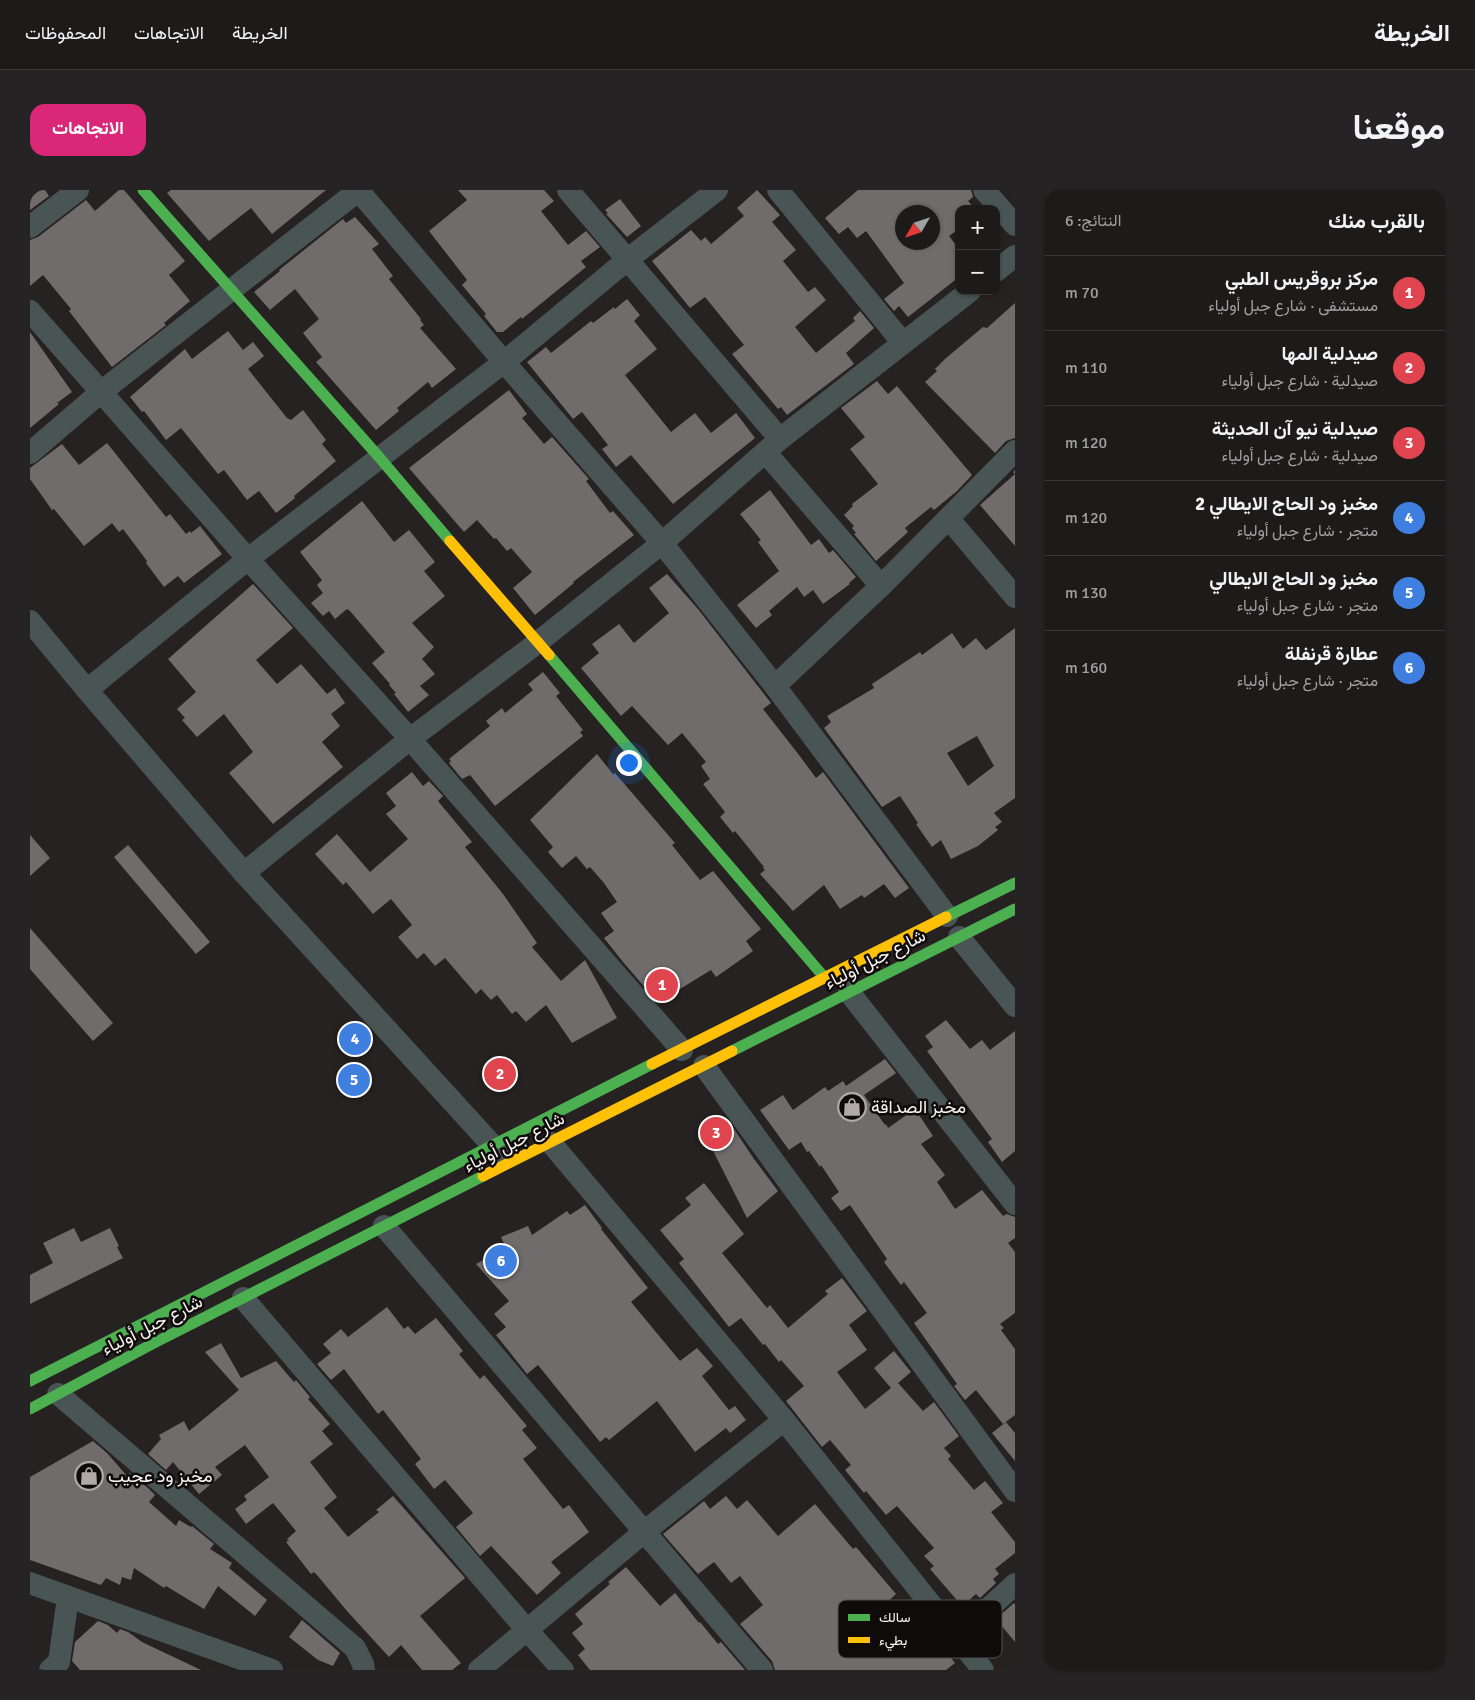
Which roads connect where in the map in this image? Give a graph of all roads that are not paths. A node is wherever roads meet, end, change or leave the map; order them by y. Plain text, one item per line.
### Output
1 (78, 190) edge
2 (143, 190) edge
3 (359, 190) edge
4 (568, 190) edge
5 (717, 190) edge
6 (778, 190) edge
7 (984, 190) edge
8 (1015, 225) edge
9 (30, 227) edge
10 (1015, 256) edge
11 (627, 260) junction
12 (1000, 268) edge
13 (233, 290) junction
14 (965, 295) edge
15 (30, 311) edge
16 (903, 344) junction
17 (504, 362) junction
18 (101, 392) junction
19 (773, 446) junction
20 (1015, 452) edge
21 (30, 453) edge
22 (379, 457) junction
23 (949, 519) junction
24 (662, 543) junction
25 (248, 559) junction
26 (881, 586) junction
27 (1015, 596) edge
28 (30, 621) edge
29 (537, 643) junction
30 (775, 686) junction
31 (87, 690) junction
32 (410, 739) junction
33 (244, 873) junction
34 (1015, 883) edge
35 (1015, 909) edge
36 (947, 916) junction
37 (960, 937) junction
38 (824, 977) junction
39 (849, 992) junction
40 (1015, 1006) edge
41 (682, 1050) junction
42 (704, 1066) junction
43 (551, 1143) junction
44 (493, 1146) junction
45 (509, 1164) junction
46 (1015, 1204) edge
47 (384, 1226) junction
48 (243, 1298) junction
49 (30, 1381) edge
50 (58, 1394) junction
51 (30, 1409) edge
52 (784, 1420) junction
53 (1015, 1491) edge
54 (644, 1532) junction
55 (30, 1583) edge
56 (1015, 1584) edge
57 (68, 1597) junction
58 (928, 1600) edge
59 (997, 1600) edge
60 (526, 1630) junction
61 (974, 1658) edge
62 (59, 1667) edge
63 (272, 1670) edge
64 (364, 1670) edge
65 (479, 1670) edge
66 (563, 1670) edge
67 (762, 1670) edge
68 (984, 1670) edge

1 - 9 street
2 - 13 main road
3 - 13 street
3 - 17 street
4 - 11 street
5 - 11 street
6 - 16 street
7 - 8 street
10 - 12 street
11 - 17 street
11 - 19 street
13 - 18 street
13 - 22 main road
14 - 16 street
15 - 18 street
16 - 19 street
17 - 22 street
17 - 24 street
18 - 21 street
18 - 25 street
19 - 24 street
19 - 26 street
20 - 23 street
22 - 25 street
22 - 29 main road
23 - 26 street
23 - 27 street
24 - 29 street
24 - 30 street
25 - 31 street
25 - 32 street
26 - 30 street
28 - 31 street
29 - 32 street
29 - 38 main road
30 - 36 street
31 - 33 street
32 - 33 street
32 - 41 street
33 - 44 street
34 - 36 main road, شارع جبل أولياء
35 - 37 main road, شارع جبل أولياء
36 - 38 main road, شارع جبل أولياء
37 - 39 main road, شارع جبل أولياء
37 - 40 street
38 - 41 main road, شارع جبل أولياء
39 - 42 main road, شارع جبل أولياء
39 - 46 street
41 - 44 main road, شارع جبل أولياء
42 - 43 main road, شارع جبل أولياء
42 - 53 street
43 - 45 main road, شارع جبل أولياء
43 - 52 street
44 - 45 street
44 - 49 main road, شارع جبل أولياء
45 - 47 main road, شارع جبل أولياء
47 - 48 main road, شارع جبل أولياء
47 - 54 street
48 - 50 main road, شارع جبل أولياء
48 - 60 street
50 - 51 main road, شارع جبل أولياء
50 - 64 street
52 - 54 street
52 - 58 street
54 - 60 street
54 - 67 street
55 - 57 street
56 - 59 street
57 - 62 street
57 - 63 street
60 - 65 street
60 - 66 street
61 - 68 street

